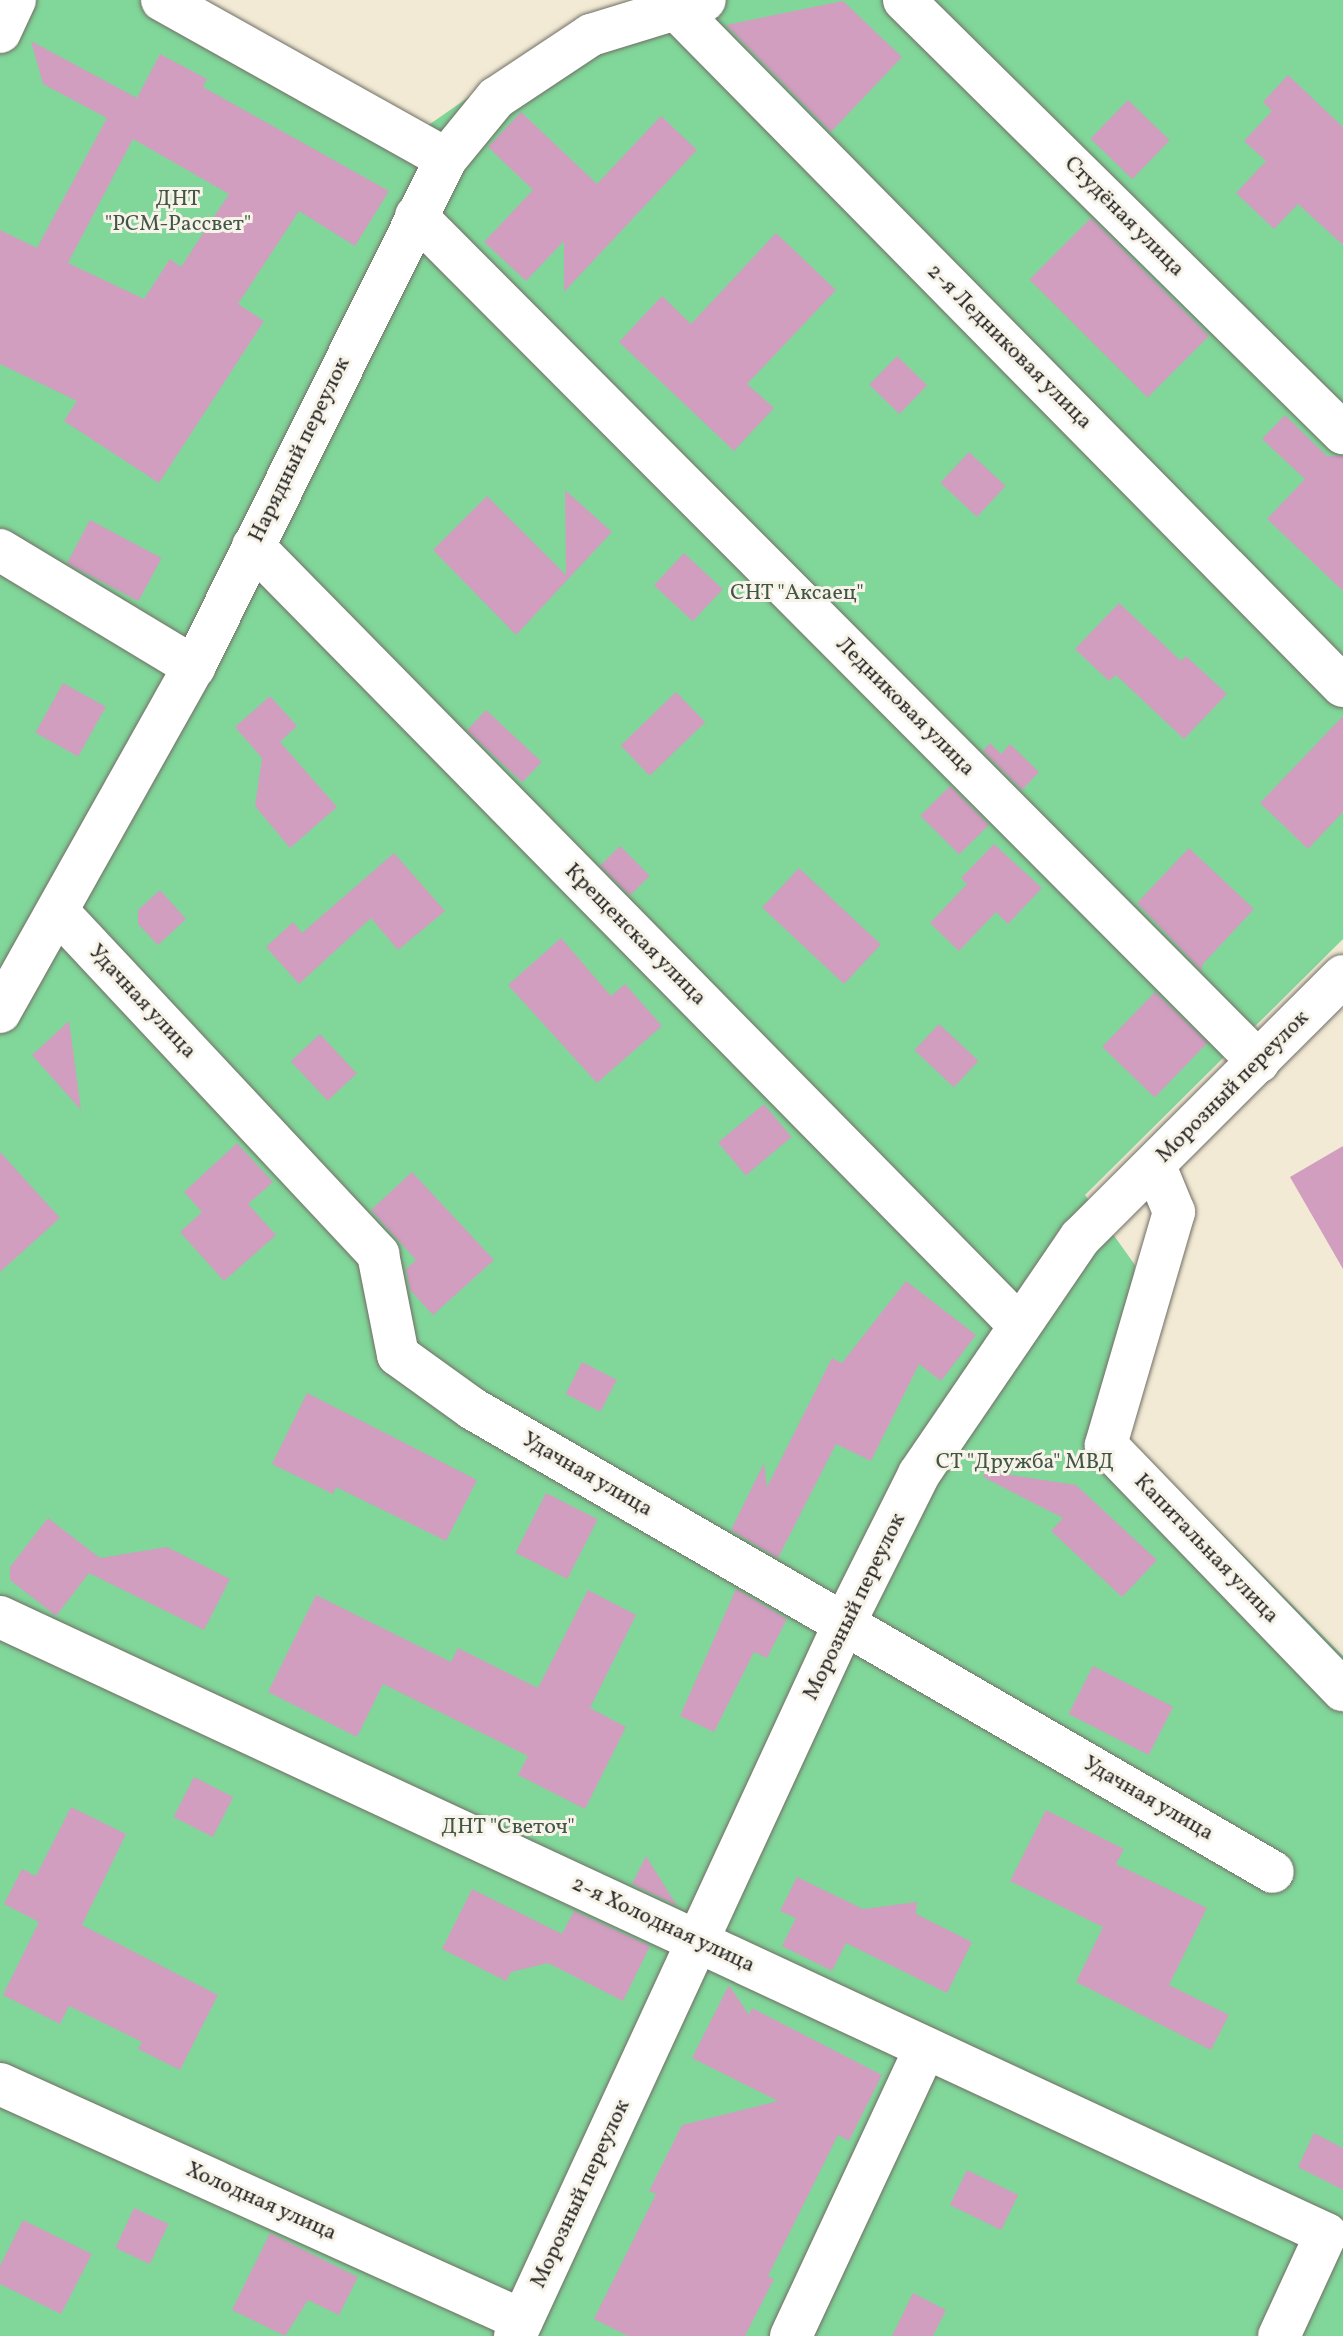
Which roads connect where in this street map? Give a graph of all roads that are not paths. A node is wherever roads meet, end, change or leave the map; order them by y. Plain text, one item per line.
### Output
1 (15, 0) edge
2 (162, 0) edge
3 (904, 0) edge
4 (690, 4) edge
5 (0, 32) edge
6 (446, 159) junction
7 (416, 216) junction
8 (1343, 433) edge
9 (253, 546) junction
10 (0, 550) edge
11 (194, 667) junction
12 (1343, 686) edge
13 (60, 914) junction
14 (1343, 976) edge
15 (0, 1012) edge
16 (1259, 1062) junction
17 (1155, 1166) junction
18 (1017, 1323) junction
19 (0, 1617) edge
20 (844, 1624) junction
21 (1343, 1690) edge
22 (1273, 1872) dead end
23 (698, 1941) junction
24 (925, 2049) junction
25 (0, 2084) edge
26 (518, 2328) edge
27 (791, 2336) edge
28 (1279, 2336) edge

1 - 5 street
2 - 6 street
3 - 8 street, Студёная улица
4 - 6 street, Нарядный переулок
4 - 12 street, 2-я Ледниковая улица
6 - 7 street, Нарядный переулок
7 - 9 street, Нарядный переулок
7 - 16 street, Ледниковая улица
9 - 11 street, Нарядный переулок
9 - 18 street, Крещенская улица
10 - 11 street
11 - 13 street, Нарядный переулок
13 - 15 street, Нарядный переулок
13 - 20 street, Удачная улица
14 - 16 street, Морозный переулок
16 - 17 street, Морозный переулок
17 - 18 street, Морозный переулок
17 - 21 street, Капитальная улица
18 - 20 street, Морозный переулок
19 - 23 street, 2-я Холодная улица
20 - 22 street, Удачная улица
20 - 23 street, Морозный переулок
23 - 24 street, 2-я Холодная улица
23 - 26 street, Морозный переулок
24 - 27 street
24 - 28 street, 2-я Холодная улица
25 - 26 street, Холодная улица

